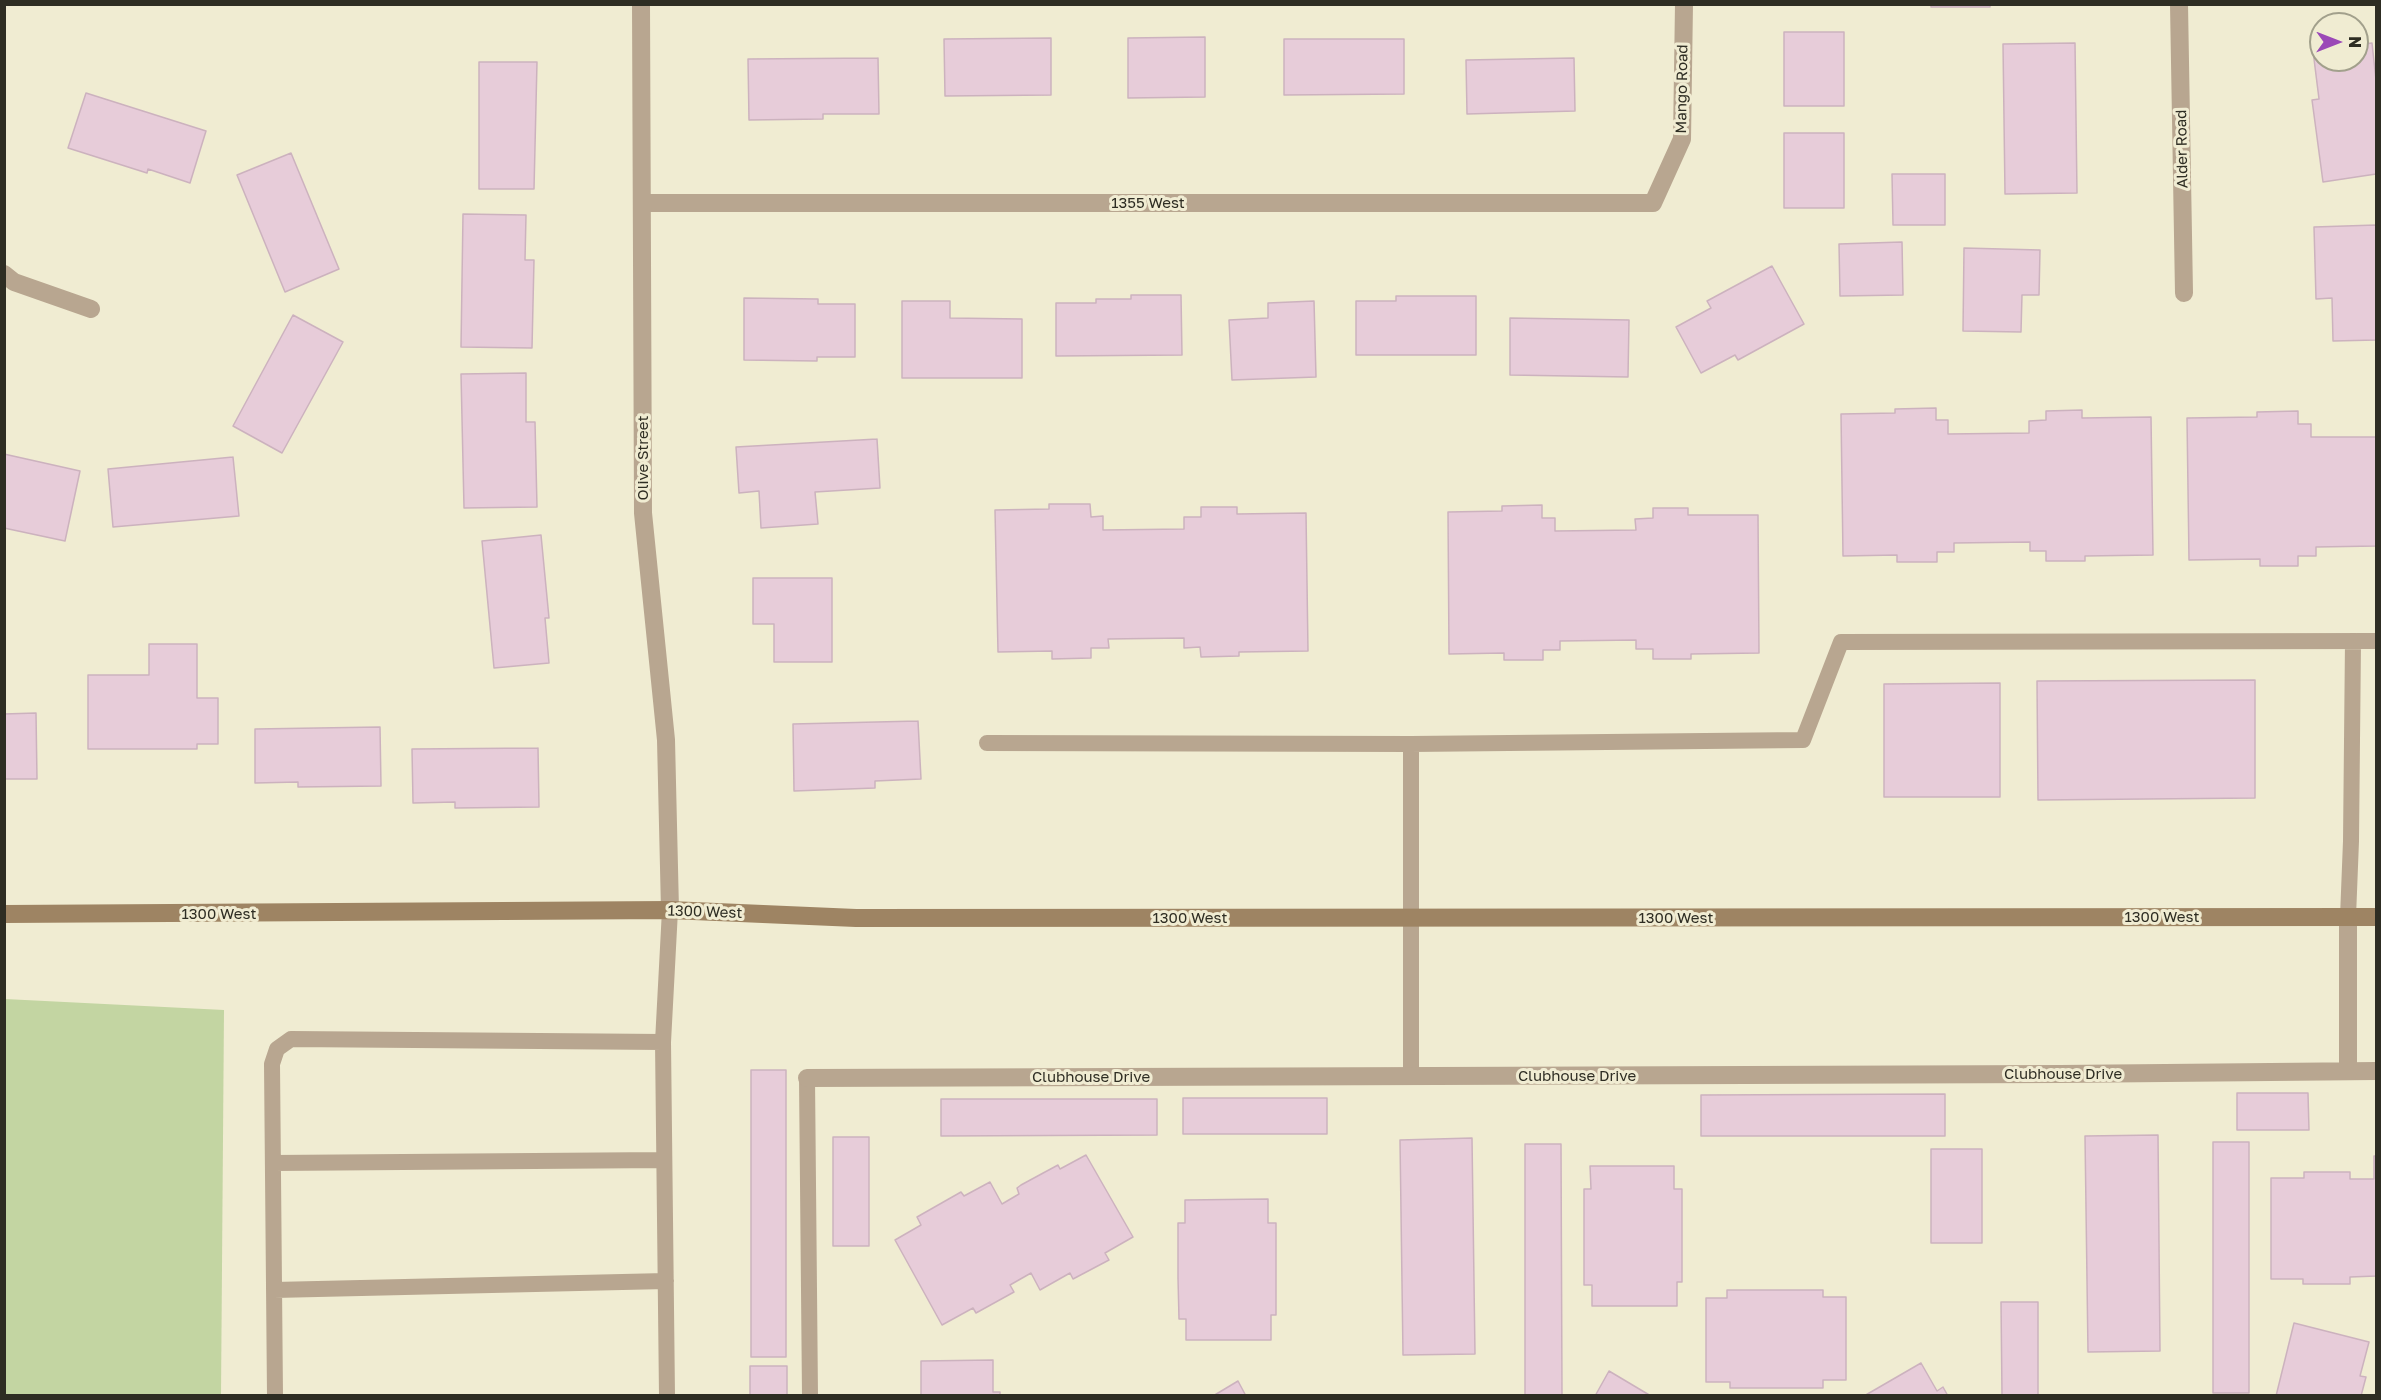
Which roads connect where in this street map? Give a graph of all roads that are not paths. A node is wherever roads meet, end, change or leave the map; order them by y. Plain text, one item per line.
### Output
1 (641, 4) edge
2 (1684, 4) edge
3 (2179, 4) edge
4 (643, 203) junction
5 (1653, 203) joint
6 (4, 274) edge
7 (2184, 293) dead end
8 (91, 309) dead end
9 (2353, 641) junction
10 (2376, 641) edge
11 (987, 743) dead end
12 (1411, 744) junction
13 (670, 910) junction
14 (4, 914) edge
15 (2348, 917) junction
16 (2376, 917) edge
17 (1411, 918) junction
18 (663, 1042) junction
19 (2348, 1071) junction
20 (2376, 1071) edge
21 (1411, 1076) junction
22 (807, 1078) joint
23 (664, 1160) junction
24 (273, 1163) junction
25 (666, 1281) junction
26 (274, 1290) junction
27 (275, 1395) edge
28 (668, 1395) edge
29 (810, 1395) edge

1 - 4 street, Olive Street
2 - 5 street, Mango Road
3 - 7 street, Alder Road
4 - 5 street, 1355 West
4 - 13 street, Olive Street
6 - 8 street
9 - 10 lane
9 - 12 lane
9 - 15 lane
11 - 12 lane
12 - 17 lane
13 - 14 street, 1300 West
13 - 17 street, 1300 West
13 - 18 lane
15 - 16 street, 1300 West
15 - 17 street, 1300 West
15 - 19 street
17 - 21 lane
18 - 23 lane
18 - 24 lane
19 - 20 street, Clubhouse Drive
19 - 21 street, Clubhouse Drive
21 - 22 street, Clubhouse Drive
22 - 29 lane
23 - 24 lane
23 - 25 lane
24 - 26 lane
25 - 26 lane
25 - 28 lane
26 - 27 lane

